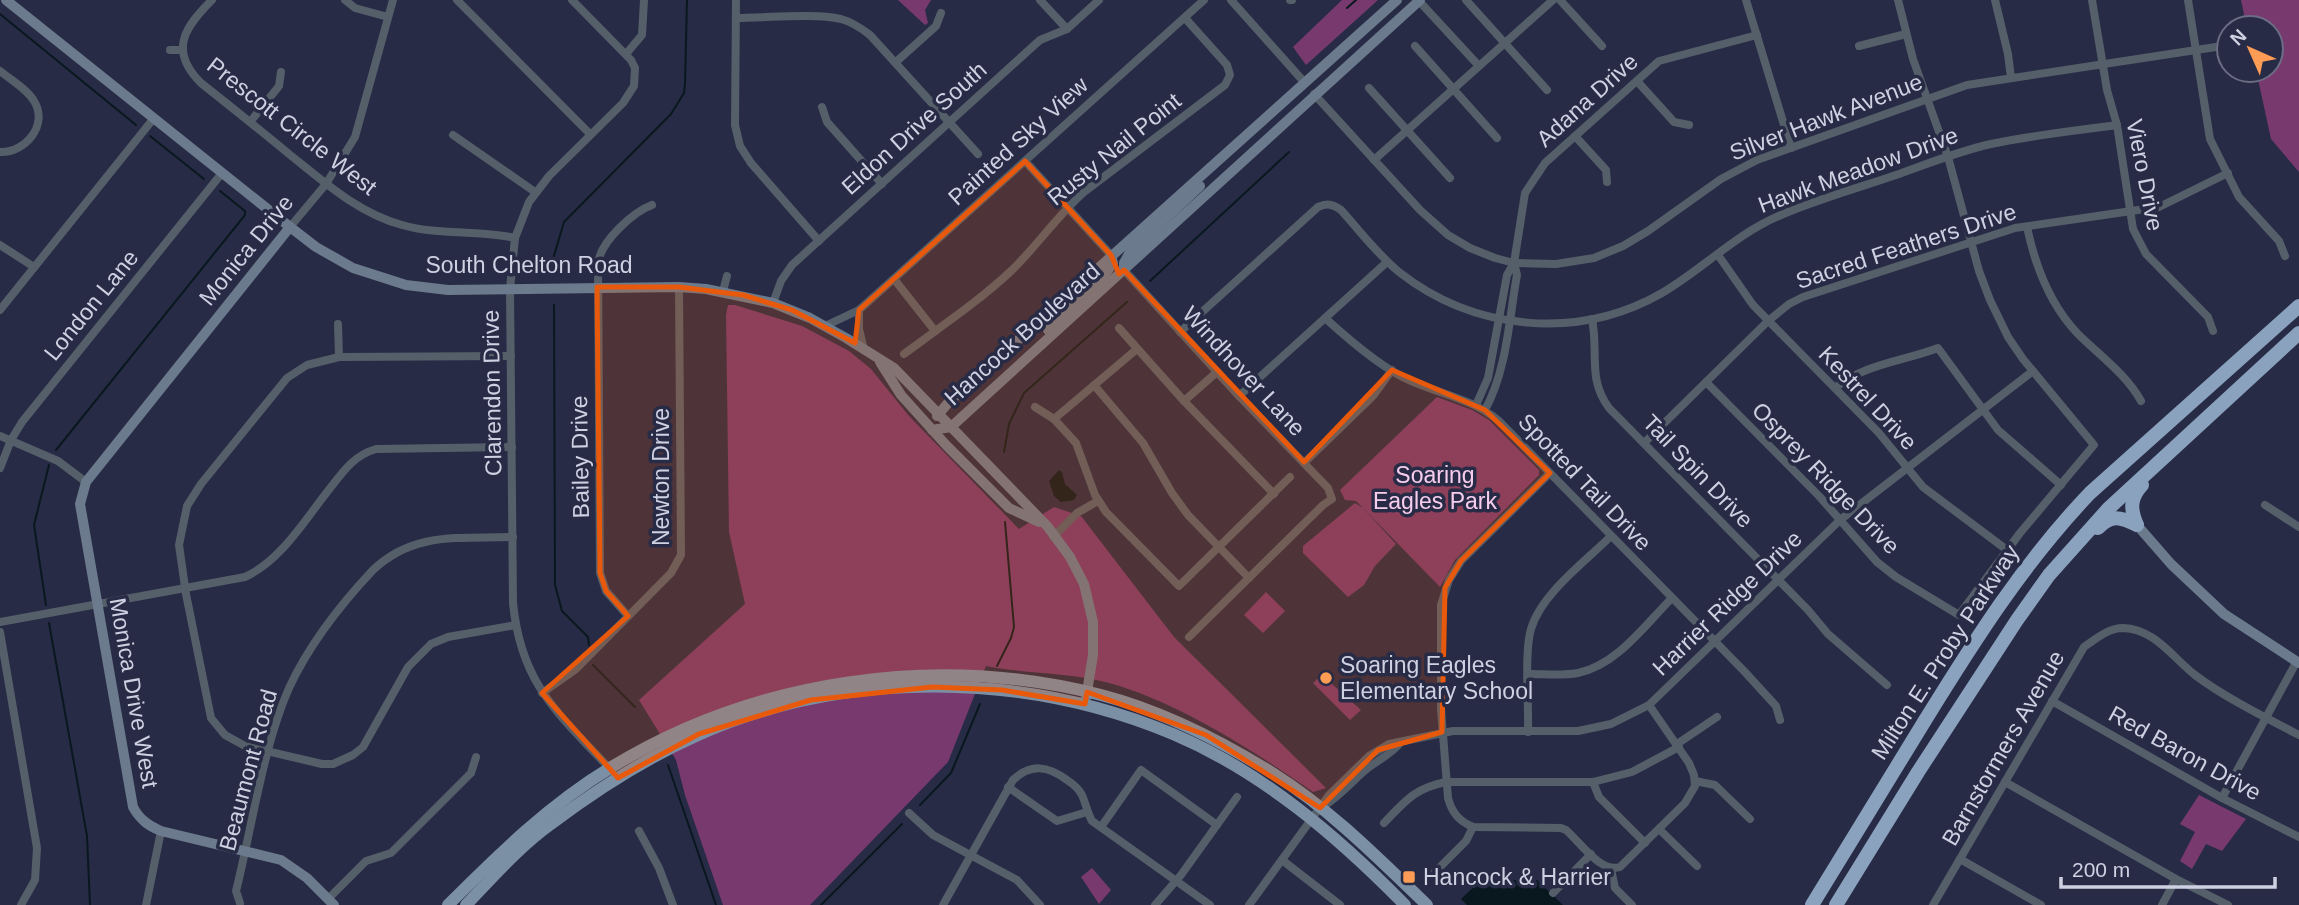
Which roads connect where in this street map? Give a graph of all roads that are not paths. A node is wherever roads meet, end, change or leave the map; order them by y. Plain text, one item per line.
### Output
1 (6, 0) edge
2 (212, 0) edge
3 (345, 0) edge
4 (393, 0) edge
5 (457, 0) edge
6 (572, 0) edge
7 (644, 0) edge
8 (736, 0) edge
9 (1040, 0) edge
10 (1099, 0) edge
11 (1204, 0) edge
12 (1231, 0) edge
13 (1397, 0) edge
14 (1419, 0) edge
15 (1466, 0) edge
16 (1553, 0) edge
17 (1560, 0) edge
18 (1746, 0) edge
19 (1898, 0) edge
20 (1995, 0) edge
21 (2092, 0) edge
22 (2189, 0) edge
23 (830, 7) dead end
24 (1384, 12) junction
25 (941, 13) dead end
26 (388, 17) junction
27 (829, 17) junction
28 (736, 18) junction
29 (1185, 18) junction
30 (1067, 29) junction
31 (1906, 34) junction
32 (1757, 35) junction
33 (1504, 43) junction
34 (1415, 46) dead end
35 (1602, 46) dead end
36 (1859, 46) dead end
37 (2215, 47) edge
38 (170, 50) dead end
39 (183, 50) junction
40 (2196, 50) junction
41 (626, 54) junction
42 (895, 62) junction
43 (2103, 65) junction
44 (1479, 66) junction
45 (0, 71) edge
46 (281, 72) dead end
47 (2011, 78) junction
48 (1637, 81) junction
49 (1306, 83) junction
50 (1369, 88) dead end
51 (1454, 89) junction
52 (1547, 90) dead end
53 (1314, 94) junction
54 (1926, 100) junction
55 (822, 107) dead end
56 (155, 118) junction
57 (250, 122) junction
58 (949, 123) junction
59 (1689, 125) dead end
60 (2117, 125) junction
61 (1407, 131) junction
62 (590, 134) junction
63 (453, 135) dead end
64 (737, 136) junction
65 (1575, 136) junction
66 (1497, 138) dead end
67 (725, 139) dead end
68 (1791, 148) junction
69 (0, 152) edge
70 (1229, 152) junction
71 (978, 154) dead end
72 (1948, 157) junction
73 (1025, 160) junction
74 (1374, 160) junction
75 (1234, 169) junction
76 (222, 173) junction
77 (2228, 173) junction
78 (1450, 178) dead end
79 (1607, 182) dead end
80 (326, 184) junction
81 (882, 184) junction
82 (535, 192) junction
83 (652, 205) dead end
84 (1068, 207) junction
85 (2130, 212) junction
86 (290, 227) junction
87 (2027, 227) junction
88 (515, 237) junction
89 (819, 241) junction
90 (1971, 242) junction
91 (0, 245) edge
92 (1111, 255) junction
93 (1718, 255) junction
94 (2285, 256) dead end
95 (1387, 262) junction
96 (1514, 262) junction
97 (34, 267) junction
98 (1124, 270) junction
99 (727, 276) dead end
100 (894, 279) junction
101 (597, 287) junction
102 (679, 287) junction
103 (510, 289) junction
104 (723, 291) junction
105 (773, 303) junction
106 (2299, 306) edge
107 (0, 310) edge
108 (859, 310) junction
109 (1325, 318) junction
110 (1592, 319) junction
111 (1499, 320) junction
112 (1509, 321) junction
113 (1768, 321) junction
114 (338, 324) dead end
115 (825, 326) junction
116 (1119, 328) dead end
117 (936, 331) junction
118 (2213, 331) dead end
119 (1180, 332) junction
120 (2299, 333) edge
121 (1137, 349) junction
122 (864, 350) junction
123 (1031, 351) junction
124 (904, 354) dead end
125 (511, 356) junction
126 (339, 357) junction
127 (878, 360) junction
128 (1392, 370) junction
129 (2033, 371) junction
130 (1217, 372) junction
131 (1706, 382) junction
132 (1094, 385) junction
133 (1835, 388) junction
134 (1239, 396) junction
135 (1184, 401) junction
136 (2141, 401) dead end
137 (1476, 405) junction
138 (1035, 407) dead end
139 (1485, 410) junction
140 (1982, 410) junction
141 (939, 413) junction
142 (1054, 419) junction
143 (951, 427) junction
144 (932, 430) junction
145 (0, 436) edge
146 (11, 440) junction
147 (1644, 443) junction
148 (512, 447) junction
149 (2158, 462) junction
150 (1304, 463) junction
151 (0, 468) edge
152 (1907, 468) junction
153 (1550, 473) junction
154 (1290, 477) dead end
155 (86, 482) junction
156 (2061, 485) junction
157 (1274, 494) junction
158 (1098, 501) junction
159 (2265, 505) dead end
160 (1840, 520) junction
161 (2137, 525) junction
162 (2299, 527) edge
163 (1051, 532) junction
164 (1611, 536) junction
165 (513, 537) junction
166 (1219, 547) junction
167 (2007, 550) junction
168 (1249, 578) junction
169 (1777, 580) junction
170 (186, 588) junction
171 (2035, 595) junction
172 (1672, 598) junction
173 (97, 605) junction
174 (628, 616) junction
175 (0, 622) edge
176 (516, 625) junction
177 (0, 632) edge
178 (1189, 637) dead end
179 (1714, 641) junction
180 (2298, 662) edge
181 (1529, 674) junction
182 (1887, 685) dead end
183 (542, 693) junction
184 (1086, 698) junction
185 (2052, 701) junction
186 (1648, 705) junction
187 (1717, 717) dead end
188 (2266, 718) junction
189 (1780, 720) dead end
190 (1442, 732) junction
191 (1528, 732) junction
192 (2299, 735) edge
193 (1678, 746) junction
194 (269, 752) junction
195 (476, 757) dead end
196 (614, 773) junction
197 (1695, 780) junction
198 (1446, 782) junction
199 (1593, 782) junction
200 (2005, 782) junction
201 (1008, 788) junction
202 (1237, 797) dead end
203 (2222, 798) junction
204 (1087, 811) junction
205 (909, 813) dead end
206 (1316, 813) junction
207 (1750, 819) dead end
208 (1384, 822) dead end
209 (1217, 825) junction
210 (1101, 827) junction
211 (1473, 827) junction
212 (1659, 828) junction
213 (162, 831) junction
214 (639, 831) dead end
215 (2299, 837) edge
216 (1645, 843) junction
217 (246, 851) junction
218 (1591, 854) junction
219 (971, 855) junction
220 (1960, 859) junction
221 (1282, 860) junction
222 (1697, 866) dead end
223 (1611, 869) junction
224 (1433, 874) dead end
225 (2176, 879) junction
226 (1175, 880) junction
227 (1553, 893) dead end
228 (331, 902) edge
229 (240, 903) dead end
230 (21, 905) edge
231 (146, 905) edge
232 (448, 905) edge
233 (466, 905) edge
234 (673, 905) edge
235 (943, 905) edge
236 (1040, 905) edge
237 (1155, 905) edge
238 (1210, 905) edge
239 (1250, 905) edge
240 (1340, 905) edge
241 (1405, 905) edge
242 (1427, 905) edge
243 (1632, 905) edge
244 (1812, 905) edge
245 (1836, 905) edge
246 (1933, 905) edge
247 (2041, 905) edge
248 (2162, 905) edge
249 (2228, 905) edge

1 - 56 main road, South Chelton Road
2 - 39 street
3 - 26 street
4 - 26 street, Monica Drive
5 - 62 street
6 - 41 street
7 - 41 street
8 - 28 street
9 - 30 street
10 - 30 street, Eldon Drive South
11 - 29 street, Painted Sky View
12 - 49 street
13 - 24 main road, Hancock Boulevard
14 - 44 street
14 - 53 main road, Hancock Boulevard
15 - 33 street
16 - 33 street
17 - 35 street
18 - 32 street
19 - 31 street
20 - 47 street
21 - 43 street, Viero Drive
22 - 40 street
23 - 27 street
24 - 49 main road, Hancock Boulevard
24 - 53 main road
25 - 42 street
26 - 80 street, Monica Drive
27 - 28 street
27 - 42 street
28 - 64 street
29 - 73 street, Painted Sky View
29 - 84 street, Rusty Nail Point
30 - 58 street, Eldon Drive South
31 - 36 street
31 - 54 street
32 - 48 street, Adana Drive
32 - 68 street
33 - 44 street
33 - 52 street
34 - 51 street
37 - 40 street, Silver Hawk Avenue
38 - 39 street
39 - 57 street, Prescott Circle West
40 - 43 street, Silver Hawk Avenue
40 - 77 street
41 - 62 street, Clarendon Drive
42 - 58 street
43 - 47 street, Silver Hawk Avenue
43 - 60 street, Viero Drive
44 - 51 street
45 - 69 street
46 - 57 street
47 - 54 street, Silver Hawk Avenue
48 - 59 street
48 - 65 street, Adana Drive
49 - 53 main road
49 - 70 main road, Hancock Boulevard
49 - 75 main road
50 - 61 street
51 - 61 street
51 - 66 street
53 - 74 street, Silver Hawk Avenue
53 - 75 main road, Hancock Boulevard
54 - 68 street, Silver Hawk Avenue
54 - 72 street
55 - 81 street
56 - 76 main road, South Chelton Road
56 - 97 street
57 - 80 street, Prescott Circle West
58 - 71 street
58 - 81 street, Eldon Drive South
60 - 72 street, Hawk Meadow Drive
60 - 85 street, Viero Drive
61 - 74 street
61 - 78 street
62 - 82 street, Clarendon Drive
63 - 82 street
64 - 67 street
64 - 89 street
65 - 79 street
65 - 96 street, Adana Drive
68 - 96 street, Silver Hawk Avenue
70 - 92 main road, Hancock Boulevard
70 - 98 main road
72 - 90 street
72 - 93 street, Hawk Meadow Drive
73 - 84 street
73 - 100 street, Painted Sky View
74 - 96 street, Silver Hawk Avenue
75 - 98 main road, Hancock Boulevard
76 - 86 main road, South Chelton Road
76 - 146 street, London Lane
77 - 85 street, Sacred Feathers Drive
77 - 94 street
80 - 86 street, Monica Drive
80 - 88 street, Prescott Circle West
81 - 89 street, Eldon Drive South
82 - 88 street, Clarendon Drive
83 - 101 street, Bailey Drive
84 - 92 street
84 - 117 street, Rusty Nail Point
85 - 87 street, Sacred Feathers Drive
85 - 118 street, Viero Drive
86 - 103 main road, South Chelton Road
86 - 155 main road, Monica Drive
87 - 90 street, Sacred Feathers Drive
87 - 136 street
88 - 103 street, Clarendon Drive
89 - 105 street, Eldon Drive South
90 - 113 street, Sacred Feathers Drive
90 - 129 street
91 - 97 street
92 - 123 main road
92 - 141 main road, Hancock Boulevard
93 - 110 street, Hawk Meadow Drive
93 - 113 street, Kestrel Drive
95 - 109 street
95 - 111 street, Hawk Meadow Drive
95 - 119 street, Hawk Meadow Drive
96 - 111 street
96 - 112 street
97 - 107 street
98 - 119 street, Windhover Lane
98 - 123 main road, Hancock Boulevard
99 - 104 street
100 - 108 street, Painted Sky View
100 - 117 street
101 - 102 main road, South Chelton Road
101 - 103 main road, South Chelton Road
101 - 174 street, Bailey Drive
102 - 104 main road, South Chelton Road
102 - 174 street, Newton Drive
103 - 125 street, Clarendon Drive
104 - 105 main road, South Chelton Road
105 - 115 main road, South Chelton Road
106 - 244 highway, Milton E. Proby Parkway
108 - 115 street, Painted Sky View
108 - 122 street
109 - 128 street, Spotted Tail Drive
109 - 134 street
110 - 112 street, Hawk Meadow Drive
110 - 147 street, Tail Spin Drive
111 - 112 street, Hawk Meadow Drive
111 - 137 street
112 - 139 street
113 - 131 street, Sacred Feathers Drive
113 - 133 street, Kestrel Drive
114 - 126 street
115 - 122 main road, South Chelton Road
116 - 121 street
117 - 124 street, Rusty Nail Point
119 - 130 street, Windhover Lane
120 - 149 highway, Milton E. Proby Parkway
121 - 132 street
121 - 135 street
122 - 127 main road, South Chelton Road
123 - 143 main road, Hancock Boulevard
125 - 126 street
125 - 148 street, Clarendon Drive
126 - 170 street
127 - 141 main road, South Chelton Road
127 - 144 main road, South Chelton Road
128 - 137 street, Spotted Tail Drive
128 - 150 street
129 - 140 street, Harrier Ridge Drive
129 - 156 street
130 - 134 street, Windhover Lane
130 - 135 street
131 - 147 street, Sacred Feathers Drive
131 - 160 street, Osprey Ridge Drive
132 - 142 street
132 - 166 street
133 - 140 street
133 - 152 street, Kestrel Drive
134 - 150 street, Windhover Lane
135 - 157 street
137 - 139 street, Spotted Tail Drive
138 - 142 street
139 - 153 street, Spotted Tail Drive
140 - 152 street, Harrier Ridge Drive
140 - 156 street
141 - 143 main road, South Chelton Road
141 - 144 main road, Hancock Boulevard
142 - 158 street
143 - 144 main road, Hancock Boulevard
143 - 163 main road, South Chelton Road
144 - 163 main road, South Chelton Road
145 - 146 street
146 - 151 street, London Lane
146 - 155 street
147 - 169 street, Tail Spin Drive
148 - 165 street, Clarendon Drive
148 - 170 street
149 - 161 highway
149 - 171 highway, Milton E. Proby Parkway
150 - 168 street, Windhover Lane
152 - 160 street, Harrier Ridge Drive
152 - 167 street, Kestrel Drive
153 - 164 street, Spotted Tail Drive
153 - 190 street
154 - 157 street
155 - 173 main road, Monica Drive West
156 - 167 street
157 - 166 street
158 - 163 street
158 - 166 street
159 - 162 street
160 - 167 street, Osprey Ridge Drive
160 - 169 street, Harrier Ridge Drive
161 - 171 highway
161 - 180 main road
163 - 184 main road, South Chelton Road
164 - 172 street, Spotted Tail Drive
164 - 181 street
165 - 176 street, Clarendon Drive
165 - 194 street, Beaumont Road
166 - 168 street
168 - 178 street
169 - 179 street, Harrier Ridge Drive
169 - 182 street, Tail Spin Drive
170 - 173 street
170 - 194 street
171 - 245 highway, Milton E. Proby Parkway
172 - 179 street, Spotted Tail Drive
172 - 181 street
173 - 175 street
173 - 213 main road, Monica Drive West
174 - 183 street, Newton Drive
176 - 183 street, Clarendon Drive
176 - 194 street
177 - 230 street
179 - 186 street, Harrier Ridge Drive
179 - 189 street, Spotted Tail Drive
180 - 188 street
181 - 191 street
183 - 196 street, Clarendon Drive
184 - 196 main road
184 - 206 main road
185 - 188 street, Barnstormers Avenue
185 - 200 street, Barnstormers Avenue
185 - 203 street, Red Baron Drive
186 - 191 street, Harrier Ridge Drive
186 - 193 street
187 - 193 street
188 - 192 street, Barnstormers Avenue
188 - 203 street
190 - 191 street, Harrier Ridge Drive
190 - 198 street
190 - 206 street, Harrier Ridge Drive
193 - 197 street
193 - 199 street
194 - 217 street, Beaumont Road
195 - 228 street
196 - 232 main road
196 - 233 main road
197 - 207 street
197 - 212 street
198 - 199 street
198 - 208 street
198 - 211 street
199 - 216 street
200 - 220 street, Barnstormers Avenue
200 - 225 street
201 - 204 street
201 - 204 street
201 - 219 street
202 - 209 street
203 - 215 street, Red Baron Drive
204 - 210 street
205 - 219 street
206 - 221 street, Harrier Ridge Drive
206 - 241 main road
206 - 242 main road
209 - 210 street
209 - 226 street
210 - 226 street
211 - 218 street
211 - 224 street
212 - 216 street
212 - 222 street
213 - 217 main road, Monica Drive West
213 - 231 street
214 - 234 street
216 - 223 street
217 - 228 main road, Monica Drive West
217 - 229 street, Beaumont Road
218 - 223 street
218 - 227 street
219 - 235 street
219 - 236 street
220 - 246 street, Barnstormers Avenue
220 - 247 street
221 - 239 street, Harrier Ridge Drive
221 - 240 street
223 - 243 street
225 - 248 street
225 - 249 street
226 - 237 street
226 - 238 street

